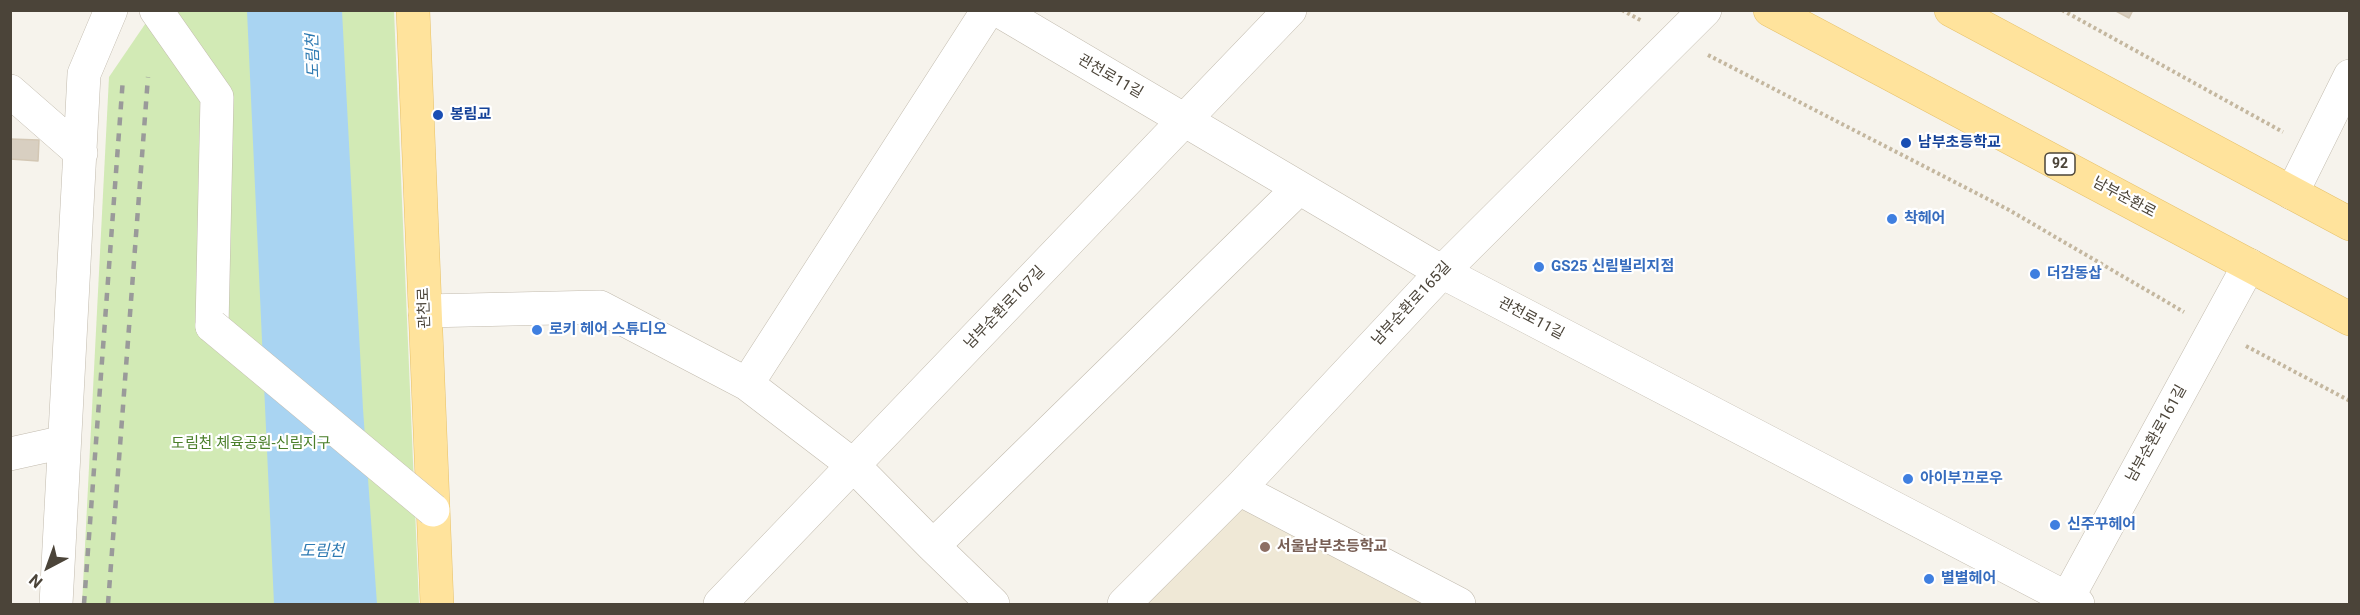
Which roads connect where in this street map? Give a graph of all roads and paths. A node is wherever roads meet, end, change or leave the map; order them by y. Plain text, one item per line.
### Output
1 (111, 10) edge
2 (156, 10) edge
3 (413, 10) edge
4 (988, 10) edge
5 (998, 10) edge
6 (1290, 10) edge
7 (1622, 10) edge
8 (1705, 10) edge
9 (1770, 10) edge
10 (1951, 10) edge
11 (2062, 10) edge
12 (1677, 39) junction
13 (2349, 76) edge
14 (10, 92) edge
15 (1185, 121) junction
16 (2314, 149) junction
17 (81, 153) junction
18 (1299, 188) junction
19 (2292, 193) junction
20 (2349, 224) edge
21 (2249, 265) junction
22 (1442, 272) junction
23 (425, 311) junction
24 (2349, 319) edge
25 (2214, 329) junction
26 (747, 384) junction
27 (2349, 401) edge
28 (64, 442) junction
29 (10, 454) edge
30 (853, 465) junction
31 (1239, 489) junction
32 (433, 510) junction
33 (933, 546) junction
34 (2068, 603) edge
35 (56, 604) edge
36 (437, 604) edge
37 (720, 604) edge
38 (993, 604) edge
39 (1124, 604) edge
40 (1459, 604) edge

1 - 17 street
2 - 32 street, bridge
3 - 23 main road, 관천로
4 - 26 street
5 - 15 street, 관천로11길
6 - 15 street, 남부순환로167길
7 - 12 path
8 - 12 street, 남부순환로165길
9 - 21 main road, 남부순환로 / 92
10 - 19 main road
11 - 16 path
12 - 22 street, 남부순환로165길
12 - 25 path
13 - 16 street
14 - 17 street
15 - 18 street, 관천로11길
15 - 30 street, 남부순환로167길
16 - 19 street
17 - 28 street
18 - 22 street, 관천로11길
18 - 33 street
19 - 20 main road
21 - 24 main road, 남부순환로 / 92
21 - 25 street, 남부순환로161길
22 - 31 street, 남부순환로165길
22 - 34 street, 관천로11길
23 - 26 street
23 - 32 main road, 관천로
25 - 27 path
25 - 34 street, 남부순환로161길
26 - 30 street
28 - 29 street
28 - 35 street
30 - 33 street
30 - 37 street, 남부순환로167길
31 - 39 street, 남부순환로165길
31 - 40 street
32 - 36 main road, 관천로
33 - 38 street

